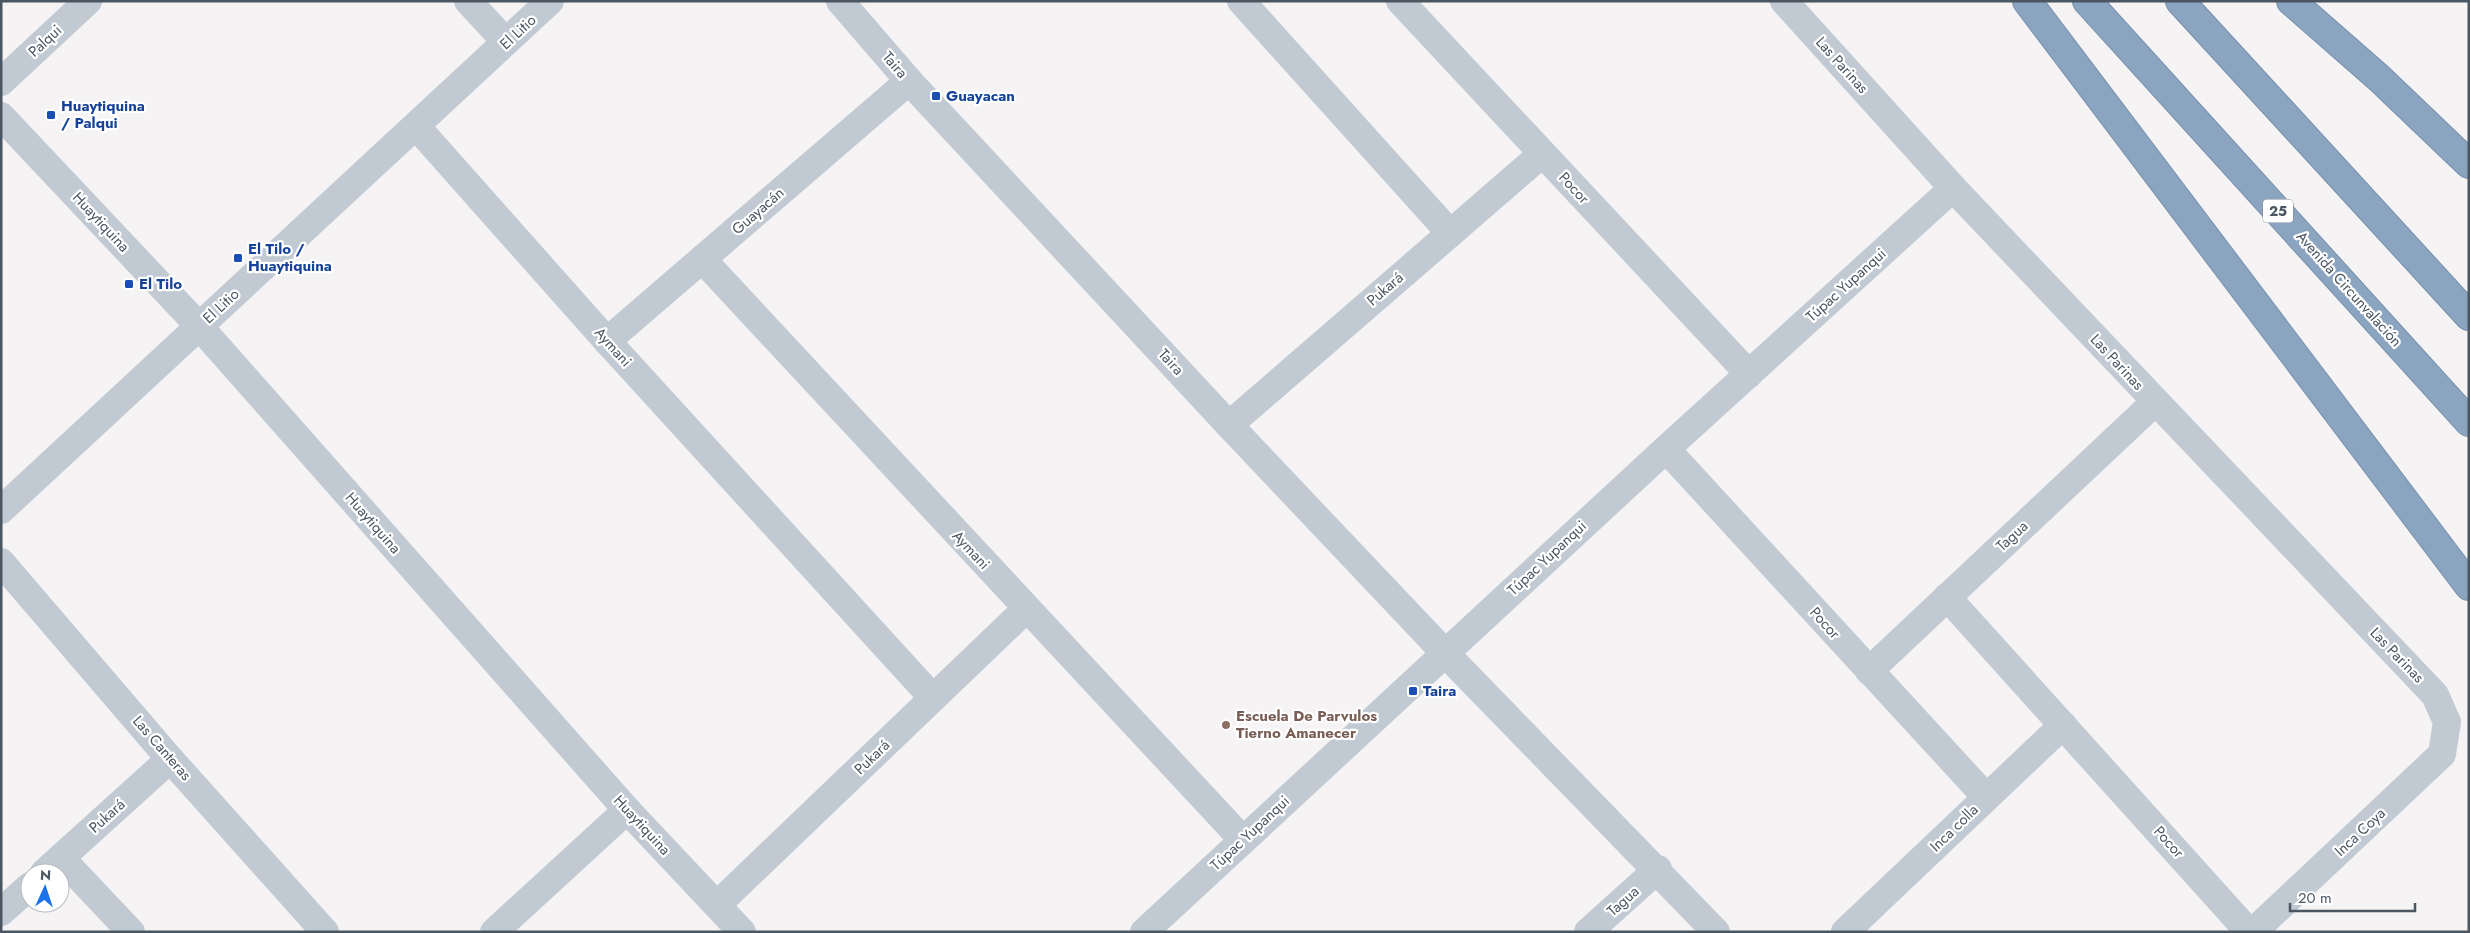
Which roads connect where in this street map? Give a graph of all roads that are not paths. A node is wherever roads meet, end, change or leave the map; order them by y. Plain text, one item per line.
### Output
1 (88, 1) edge
2 (468, 1) edge
3 (550, 1) edge
4 (840, 1) edge
5 (1241, 1) edge
6 (1400, 1) edge
7 (1784, 1) edge
8 (2027, 1) edge
9 (2087, 1) edge
10 (2180, 1) edge
11 (2291, 1) edge
12 (506, 42) junction
13 (909, 81) junction
14 (1, 82) edge
15 (1, 116) edge
16 (416, 126) junction
17 (1542, 154) junction
18 (2469, 164) edge
19 (1953, 188) junction
20 (1450, 233) junction
21 (702, 259) junction
22 (2469, 316) edge
23 (199, 326) junction
24 (607, 341) junction
25 (1749, 374) junction
26 (2155, 402) junction
27 (2469, 422) edge
28 (1229, 424) junction
29 (1666, 449) junction
30 (1, 510) edge
31 (1, 562) edge
32 (2469, 586) edge
33 (1947, 597) junction
34 (1026, 609) junction
35 (1445, 653) junction
36 (1868, 671) junction
37 (933, 698) junction
38 (2446, 722) joint
39 (2063, 725) junction
40 (170, 759) junction
41 (1986, 797) junction
42 (627, 810) junction
43 (1242, 839) junction
44 (54, 863) edge
45 (1658, 869) junction
46 (70, 880) edge
47 (20, 895) edge
48 (717, 905) junction
49 (1, 912) edge
50 (1152, 929) edge
51 (131, 932) edge
52 (325, 932) edge
53 (494, 932) edge
54 (742, 932) edge
55 (1588, 932) edge
56 (1716, 932) edge
57 (1845, 932) edge
58 (2250, 932) edge
59 (2254, 932) edge

1 - 14 street, Palqui
2 - 12 street
3 - 12 street, El Litio
4 - 13 street, Taira
5 - 20 street
6 - 17 street, Pocor
7 - 19 street, Las Parinas
8 - 32 highway
9 - 27 highway, Avenida Circunvalación / 25
10 - 22 highway
11 - 18 highway
12 - 16 street, El Litio
13 - 21 street, Guayacán
13 - 28 street, Taira
15 - 23 street, Huaytiquina
16 - 23 street, El Litio
16 - 24 street, Aymani
17 - 20 street, Pukará
17 - 25 street, Pocor
19 - 25 street, Túpac Yupanqui
19 - 26 street, Las Parinas
20 - 28 street, Pukará
21 - 24 street, Guayacán
21 - 34 street, Aymani
23 - 30 street, El Litio
23 - 42 street, Huaytiquina
24 - 37 street, Aymani
25 - 29 street, Túpac Yupanqui
26 - 33 street, Tagua
26 - 38 street, Las Parinas
28 - 35 street, Taira
29 - 35 street, Túpac Yupanqui
29 - 36 street, Pocor
31 - 40 street, Las Canteras
33 - 36 street, Tagua
33 - 39 street, Pocor
34 - 37 street, Pukará
34 - 43 street, Aymani
35 - 43 street, Túpac Yupanqui
35 - 45 street, Taira
36 - 41 street, Pocor
37 - 48 street, Pukará
38 - 59 street, Inca Coya
39 - 41 street, Inca colla
39 - 58 street, Pocor
40 - 44 street, Pukará
40 - 52 street, Las Canteras
41 - 57 street, Inca colla
42 - 48 street, Huaytiquina
42 - 53 street
43 - 50 street, Túpac Yupanqui
45 - 55 street, Tagua
45 - 56 street, Taira
46 - 51 street
47 - 49 street
48 - 54 street, Huaytiquina

